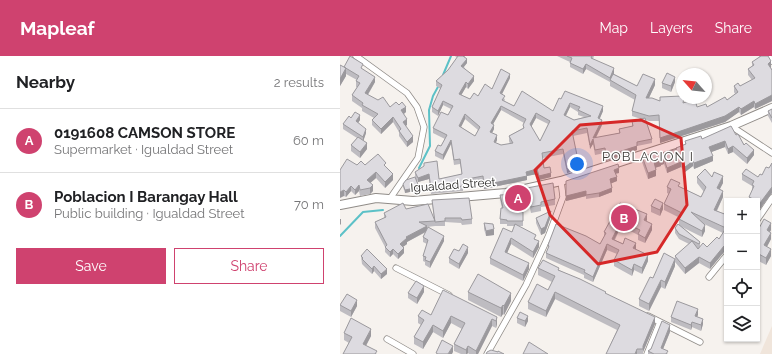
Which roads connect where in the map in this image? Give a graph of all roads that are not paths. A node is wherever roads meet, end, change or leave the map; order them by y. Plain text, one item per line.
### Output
1 (356, 56) edge
2 (768, 56) edge
3 (772, 61) edge
4 (772, 108) edge
5 (732, 126) junction
6 (772, 153) edge
7 (561, 181) junction
8 (772, 198) edge
9 (389, 200) junction
10 (340, 206) edge
11 (760, 216) edge
12 (553, 224) junction
13 (560, 227) edge
14 (538, 259) junction
15 (724, 259) edge
16 (545, 263) edge
17 (396, 268) dead end
18 (709, 277) dead end
19 (457, 299) edge
20 (640, 312) edge
21 (498, 319) edge
22 (660, 322) junction
23 (504, 323) junction
24 (387, 339) dead end
25 (700, 342) dead end
26 (413, 354) edge
27 (487, 354) edge
28 (647, 354) edge

1 - 9 street
2 - 3 street
4 - 5 street, Igualdad Street
5 - 6 street
5 - 7 street, Igualdad Street
7 - 9 street, Igualdad Street
7 - 12 street
8 - 11 street
9 - 10 street, Igualdad Street
12 - 13 street
12 - 14 street
14 - 16 street
14 - 23 street
15 - 18 street
17 - 19 street
20 - 22 street
21 - 23 street
22 - 25 street
22 - 28 street
23 - 27 street
24 - 26 street

